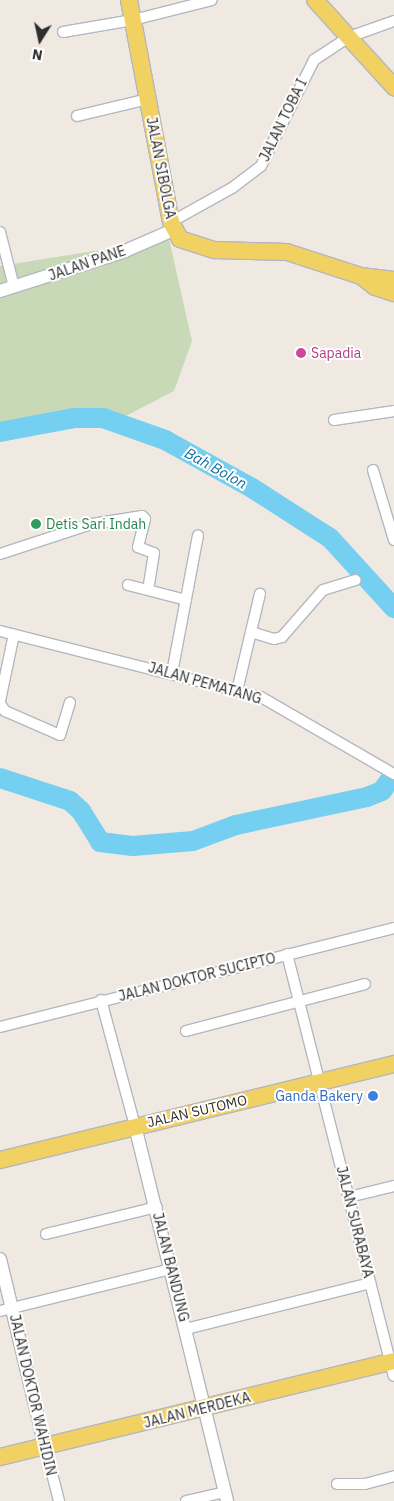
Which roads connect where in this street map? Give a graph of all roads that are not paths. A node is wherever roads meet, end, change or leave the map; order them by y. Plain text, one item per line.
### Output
1 (129, 0) edge
2 (212, 0) edge
3 (314, 0) edge
4 (133, 20) junction
5 (394, 21) edge
6 (63, 32) dead end
7 (349, 37) junction
8 (394, 87) edge
9 (148, 99) junction
10 (76, 116) dead end
11 (172, 226) junction
12 (0, 232) edge
13 (361, 276) junction
14 (394, 280) edge
15 (14, 287) junction
16 (0, 291) edge
17 (394, 293) edge
18 (394, 412) edge
19 (334, 420) dead end
20 (373, 470) dead end
21 (198, 535) dead end
22 (394, 540) edge
23 (0, 554) edge
24 (355, 580) dead end
25 (128, 585) dead end
26 (148, 590) junction
27 (260, 594) dead end
28 (186, 600) junction
29 (0, 630) edge
30 (251, 632) junction
31 (14, 634) junction
32 (172, 674) junction
33 (237, 691) junction
34 (0, 702) edge
35 (70, 702) dead end
36 (394, 774) edge
37 (394, 928) edge
38 (287, 954) junction
39 (365, 984) dead end
40 (101, 1000) junction
41 (300, 1002) junction
42 (0, 1027) edge
43 (186, 1031) dead end
44 (394, 1064) edge
45 (320, 1082) junction
46 (135, 1126) junction
47 (0, 1160) edge
48 (394, 1186) edge
49 (349, 1197) junction
50 (157, 1207) junction
51 (46, 1234) dead end
52 (0, 1259) edge
53 (172, 1269) junction
54 (370, 1282) junction
55 (13, 1307) junction
56 (0, 1311) edge
57 (186, 1329) junction
58 (393, 1366) edge
59 (205, 1408) junction
60 (45, 1446) junction
61 (0, 1457) edge
62 (394, 1476) edge
63 (337, 1484) dead end
64 (226, 1496) edge
65 (58, 1501) edge
66 (186, 1501) edge

1 - 4 main road, JALAN SIBOLGA
2 - 4 street
3 - 7 main road
4 - 6 street
4 - 9 main road, JALAN SIBOLGA
5 - 7 street, JALAN TOBA I
7 - 8 main road
7 - 11 street, JALAN TOBA I
9 - 10 street
9 - 11 main road, JALAN SIBOLGA
11 - 13 main road, JALAN SIBOLGA
11 - 15 street, JALAN PANE
12 - 15 street
13 - 14 main road, JALAN SIBOLGA
13 - 17 main road, JALAN SIBOLGA
15 - 16 street, JALAN PANE
18 - 19 street
20 - 22 street
21 - 28 street
23 - 26 street
24 - 30 street
25 - 26 street
26 - 28 street
27 - 30 street
28 - 32 street
29 - 31 street, JALAN PEMATANG
30 - 33 street
31 - 32 street, JALAN PEMATANG
31 - 34 street
32 - 33 street, JALAN PEMATANG
33 - 36 street, JALAN PEMATANG
34 - 35 street
37 - 38 street, JALAN DOKTOR SUCIPTO
38 - 40 street, JALAN DOKTOR SUCIPTO
38 - 41 street, JALAN SURABAYA
39 - 41 street
40 - 42 street, JALAN DOKTOR SUCIPTO
40 - 46 street
41 - 43 street
41 - 45 street, JALAN SURABAYA
44 - 45 main road, JALAN SUTOMO
45 - 46 main road, JALAN SUTOMO
45 - 49 street, JALAN SURABAYA
46 - 47 main road, JALAN SUTOMO
46 - 50 street, JALAN BANDUNG
48 - 49 street
49 - 54 street, JALAN SURABAYA
50 - 51 street
50 - 53 street, JALAN BANDUNG
52 - 55 street, JALAN DOKTOR WAHIDIN
53 - 55 street
53 - 57 street, JALAN BANDUNG
54 - 57 street
54 - 58 street, JALAN SURABAYA
55 - 56 street
55 - 60 street, JALAN DOKTOR WAHIDIN
57 - 59 street, JALAN BANDUNG
58 - 59 main road, JALAN MERDEKA
59 - 60 main road, JALAN MERDEKA
59 - 64 street, JALAN BANDUNG
60 - 61 main road, JALAN MERDEKA
60 - 65 street, JALAN DOKTOR WAHIDIN
62 - 63 street
64 - 66 street

